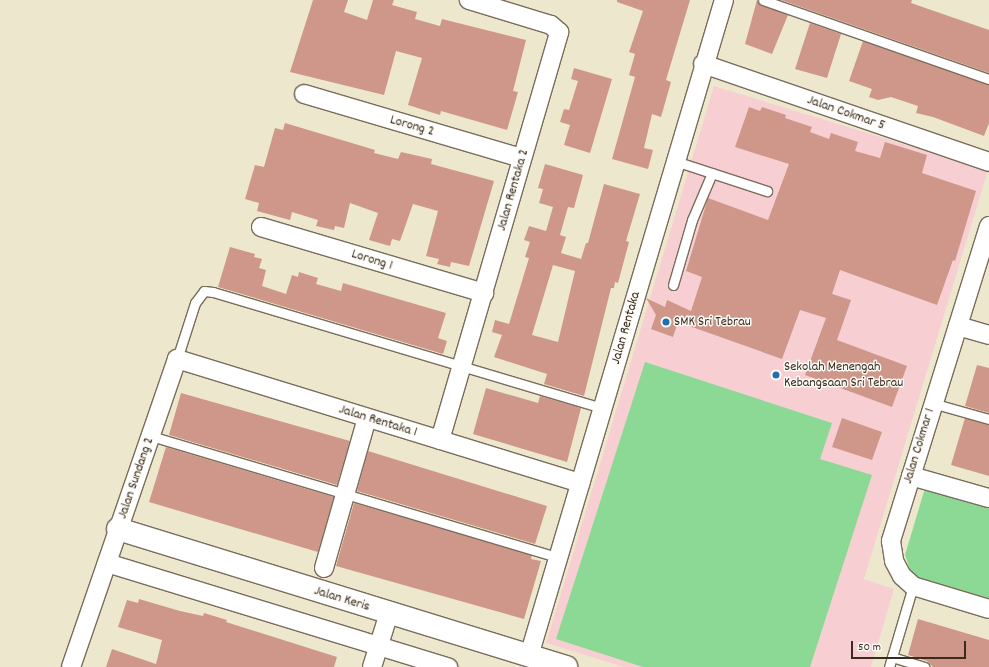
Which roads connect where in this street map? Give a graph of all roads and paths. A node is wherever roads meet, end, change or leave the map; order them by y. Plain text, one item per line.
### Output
1 (469, 0) edge
2 (724, 0) edge
3 (763, 0) edge
4 (703, 64) junction
5 (989, 79) edge
6 (304, 94) dead end
7 (521, 158) junction
8 (675, 161) junction
9 (989, 162) edge
10 (712, 173) junction
11 (767, 191) dead end
12 (989, 226) edge
13 (261, 227) dead end
14 (985, 251) edge
15 (673, 285) dead end
16 (484, 293) junction
17 (958, 326) junction
18 (989, 335) edge
19 (177, 359) junction
20 (462, 366) junction
21 (932, 403) junction
22 (602, 408) junction
23 (367, 418) junction
24 (989, 419) edge
25 (151, 436) junction
26 (440, 440) junction
27 (910, 476) junction
28 (580, 484) junction
29 (346, 493) junction
30 (989, 498) edge
31 (118, 529) junction
32 (558, 557) junction
33 (106, 563) junction
34 (324, 568) dead end
35 (913, 586) junction
36 (989, 609) edge
37 (388, 614) junction
38 (379, 645) junction
39 (529, 656) junction
40 (892, 657) junction
41 (71, 667) edge
42 (372, 667) edge
43 (448, 667) edge
44 (566, 667) edge
45 (889, 667) edge
46 (925, 667) edge

1 - 7 street, Jalan Rentaka 2
2 - 4 street, Jalan Rentaka
3 - 5 lane
4 - 8 street, Jalan Rentaka
4 - 9 street, Jalan Cokmar 5
6 - 7 street, Lorong 2
7 - 16 street, Jalan Rentaka 2
8 - 10 lane
8 - 22 street, Jalan Rentaka
10 - 11 lane
10 - 15 lane
12 - 14 street, Jalan Cokmar 1
13 - 16 street, Lorong 1
14 - 17 street, Jalan Cokmar 1
16 - 20 street, Jalan Rentaka 2
17 - 18 street
17 - 21 street, Jalan Cokmar 1
19 - 20 lane, Jalan Sundang 2
19 - 23 street, Jalan Rentaka 1
19 - 25 street, Jalan Sundang 2
20 - 22 lane
20 - 26 street, Jalan Rentaka 2
21 - 24 lane
21 - 27 street, Jalan Cokmar 1
22 - 28 street, Jalan Rentaka
23 - 26 street, Jalan Rentaka 1
23 - 29 street
25 - 29 lane
25 - 31 street, Jalan Sundang 2
26 - 28 street, Jalan Rentaka 1
27 - 30 street
27 - 35 street, Jalan Cokmar 1
28 - 32 street, Jalan Rentaka
29 - 32 lane
29 - 34 street
31 - 33 street, Jalan Sundang 2
31 - 37 street, Jalan Keris
32 - 39 street, Jalan Rentaka
33 - 38 street
33 - 41 street, Jalan Sundang 2
35 - 36 street
35 - 40 lane
37 - 38 street
37 - 39 street, Jalan Keris
38 - 42 street
38 - 43 street
39 - 44 street, Jalan Keris
40 - 45 lane
40 - 46 lane

